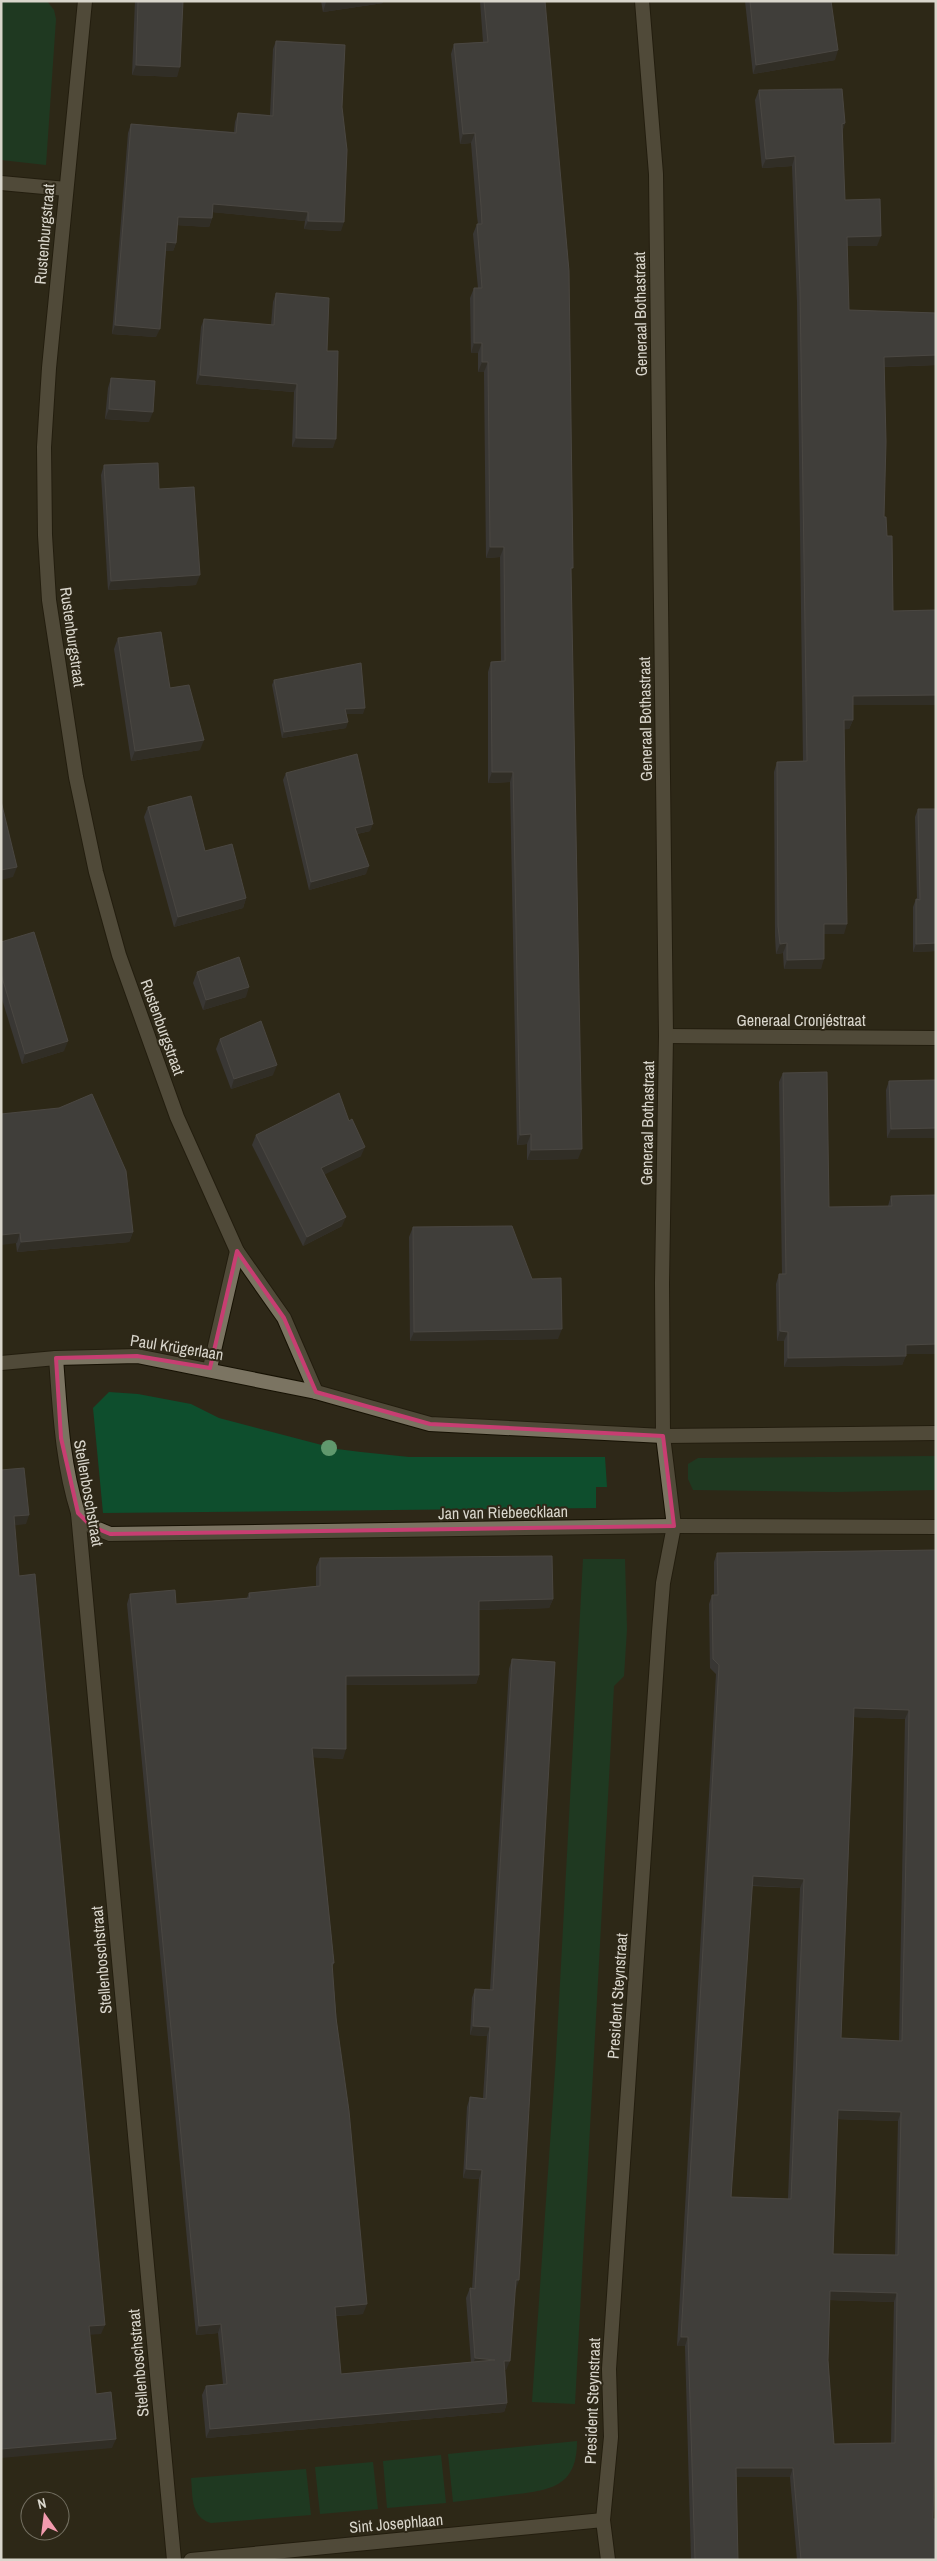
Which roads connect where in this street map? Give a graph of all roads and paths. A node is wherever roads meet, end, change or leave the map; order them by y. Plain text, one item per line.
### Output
1 (85, 1) edge
2 (642, 1) edge
3 (1, 183) edge
4 (66, 189) junction
5 (666, 1036) junction
6 (936, 1038) edge
7 (237, 1251) junction
8 (56, 1358) junction
9 (1, 1363) edge
10 (210, 1368) junction
11 (316, 1392) junction
12 (936, 1433) edge
13 (664, 1436) junction
14 (78, 1513) junction
15 (674, 1526) junction
16 (936, 1527) edge
17 (603, 2520) junction
18 (174, 2560) edge
19 (191, 2560) edge
20 (608, 2560) edge

1 - 4 street, Rustenburgstraat
2 - 5 street, Generaal Bothastraat
3 - 4 street
4 - 7 street, Rustenburgstraat
5 - 6 street, Generaal Cronjéstraat
5 - 13 street, Generaal Bothastraat
7 - 10 street
7 - 11 street, Rustenburgstraat
8 - 9 street, Paul Krügerlaan
8 - 10 street, Paul Krügerlaan
8 - 14 street, Stellenboschstraat
10 - 11 street, Paul Krügerlaan
11 - 13 street
12 - 13 street
13 - 15 street, President Steynstraat
14 - 15 street, Jan van Riebeecklaan
14 - 18 street, Stellenboschstraat
15 - 16 street, Jan van Riebeecklaan
15 - 17 street, President Steynstraat
17 - 19 street, Sint Josephlaan
17 - 20 street, President Steynstraat

